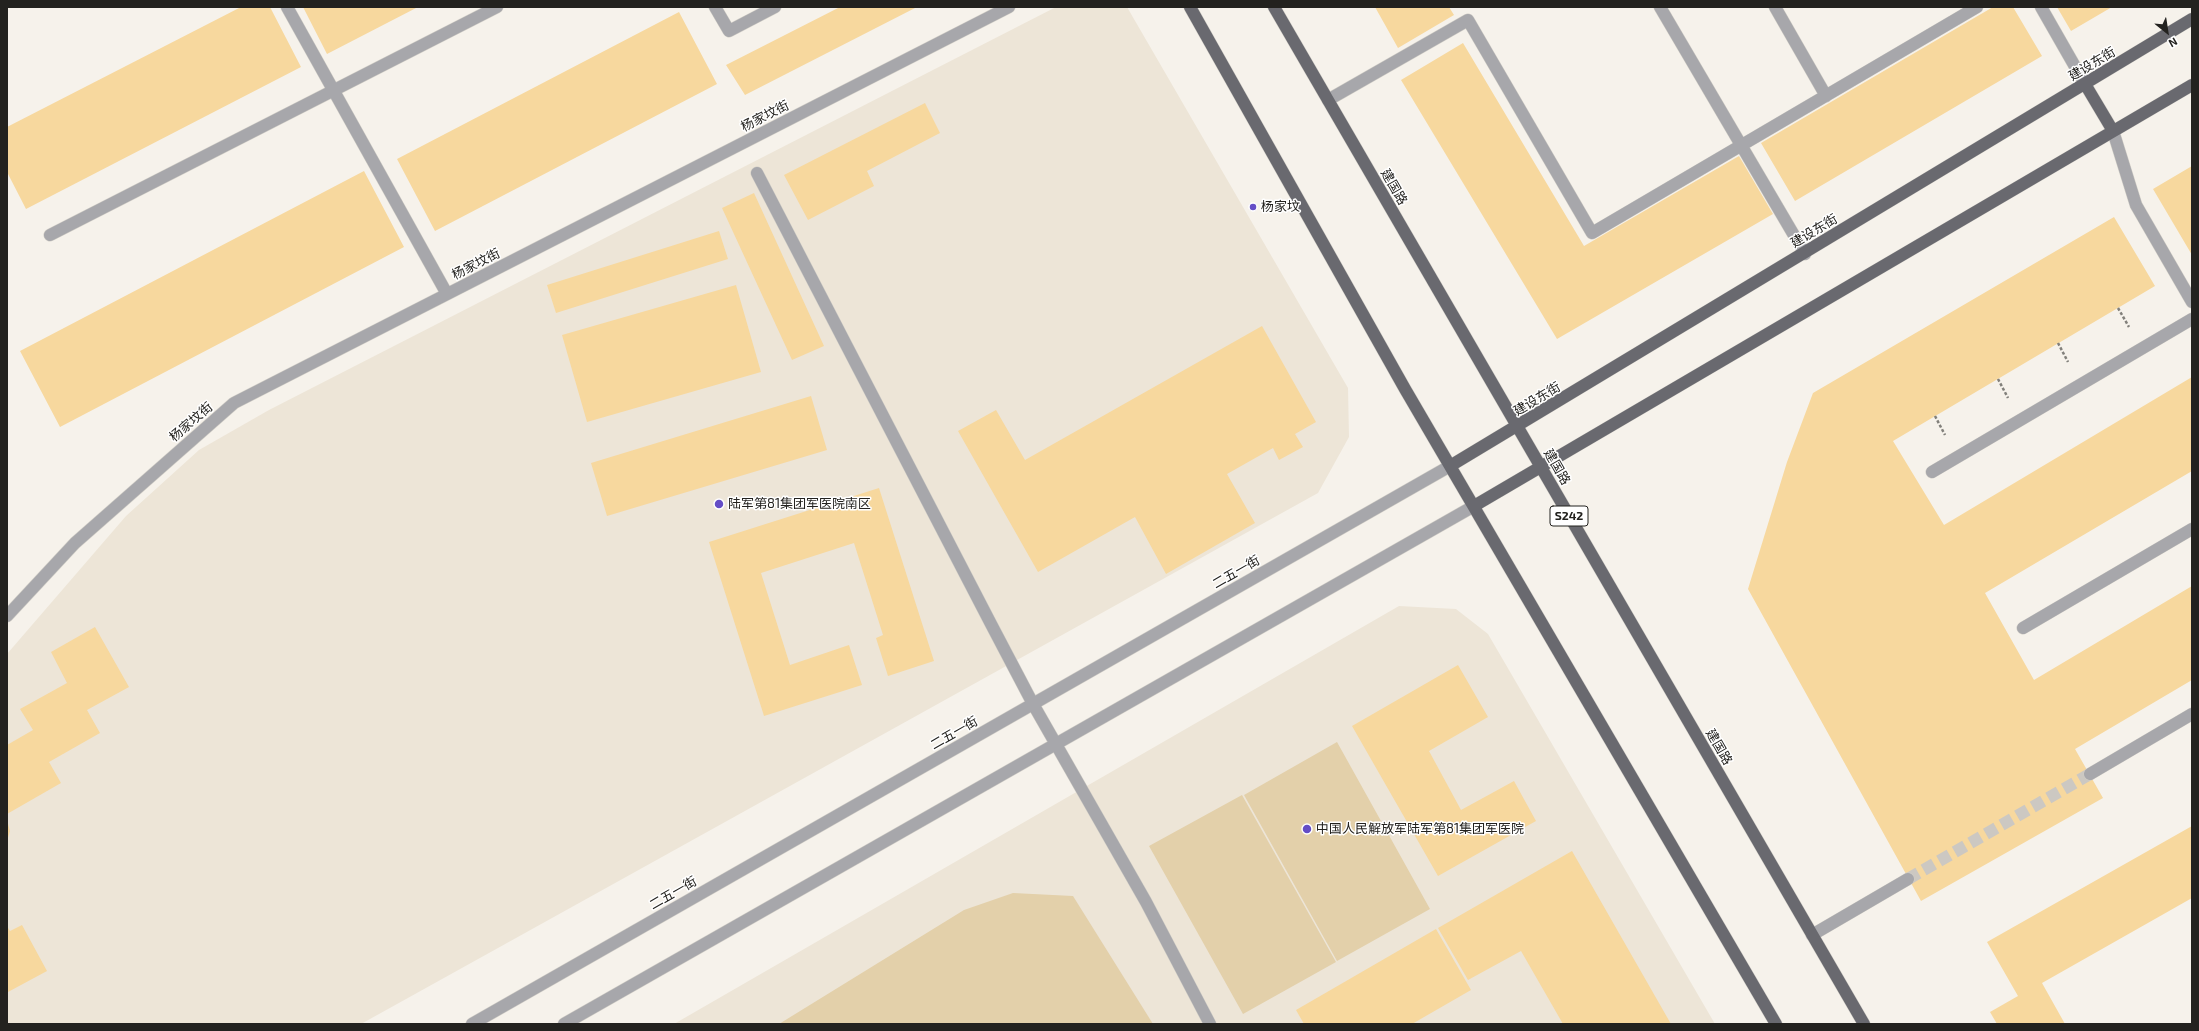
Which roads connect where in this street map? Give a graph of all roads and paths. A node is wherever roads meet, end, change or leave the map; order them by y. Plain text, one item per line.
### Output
1 (287, 7) edge
2 (497, 7) edge
3 (715, 7) edge
4 (775, 7) edge
5 (1009, 7) edge
6 (1190, 7) edge
7 (1274, 7) edge
8 (1660, 7) edge
9 (1775, 7) edge
10 (1977, 7) edge
11 (2042, 7) edge
12 (2192, 20) edge
13 (2085, 84) junction
14 (2192, 85) edge
15 (333, 91) junction
16 (1826, 96) junction
17 (1328, 100) junction
18 (2113, 131) junction
19 (1742, 146) junction
20 (757, 173) dead end
21 (50, 235) dead end
22 (1804, 254) junction
23 (448, 294) junction
24 (2192, 302) edge
25 (2192, 319) edge
26 (1517, 427) junction
27 (1450, 466) junction
28 (1541, 468) junction
29 (1932, 472) dead end
30 (1474, 506) junction
31 (2192, 529) edge
32 (7, 616) edge
33 (2023, 628) dead end
34 (1033, 704) junction
35 (2192, 714) edge
36 (1056, 744) junction
37 (2090, 774) tunnel mouth
38 (1908, 879) tunnel mouth
39 (1812, 935) junction
40 (472, 1024) edge
41 (564, 1024) edge
42 (1210, 1024) edge
43 (1776, 1024) edge
44 (1864, 1024) edge

1 - 15 street
2 - 15 street
3 - 4 street
5 - 23 street, 杨家坟街
6 - 27 main road
7 - 17 main road, 建国路 / S242
8 - 19 street
9 - 16 street
10 - 16 street
11 - 13 street
12 - 13 main road, 建设东街
13 - 18 main road
13 - 22 main road, 建设东街
14 - 18 main road
15 - 21 street
15 - 23 street
16 - 19 street
17 - 19 street
17 - 26 main road, 建国路 / S242
18 - 24 street
18 - 28 main road
19 - 22 street
20 - 34 street
22 - 26 main road, 建设东街
23 - 32 street, 杨家坟街
25 - 29 street
26 - 27 main road, 建设东街
26 - 28 main road, 建国路 / S242
27 - 30 main road
27 - 34 street, 二五一街
28 - 30 main road
28 - 39 main road, 建国路 / S242
30 - 36 street
30 - 43 main road
31 - 33 street
34 - 36 street
34 - 40 street, 二五一街
35 - 37 street
36 - 41 street
36 - 42 street
38 - 39 street
39 - 44 main road, 建国路 / S242

